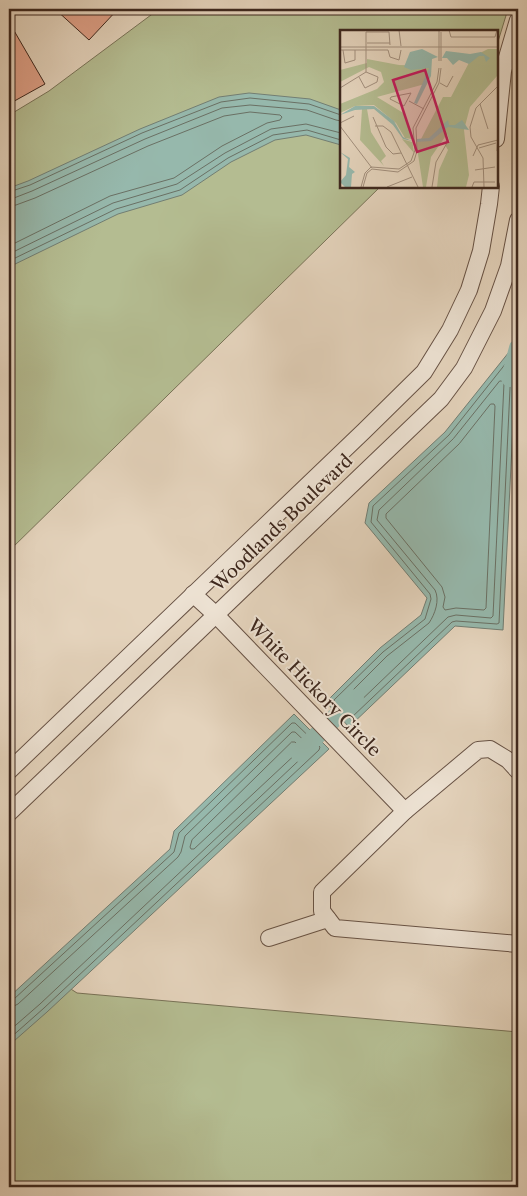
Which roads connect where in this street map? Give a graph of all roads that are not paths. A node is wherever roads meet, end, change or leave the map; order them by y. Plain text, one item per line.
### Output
1 (518, 20) edge
2 (497, 129) edge
3 (491, 188) edge
4 (518, 220) edge
5 (193, 594) junction
6 (216, 615) junction
7 (9, 771) edge
8 (518, 771) edge
9 (405, 811) junction
10 (9, 813) edge
11 (328, 919) junction
12 (269, 938) dead end
13 (518, 944) edge

1 - 2 street
3 - 5 street, Woodlands Boulevard
4 - 6 street, Woodlands Boulevard
5 - 6 street, White Hickory Circle
5 - 7 street, Woodlands Boulevard
6 - 9 street, White Hickory Circle
6 - 10 street, Woodlands Boulevard
8 - 9 street
9 - 11 street
11 - 12 street
11 - 13 street

